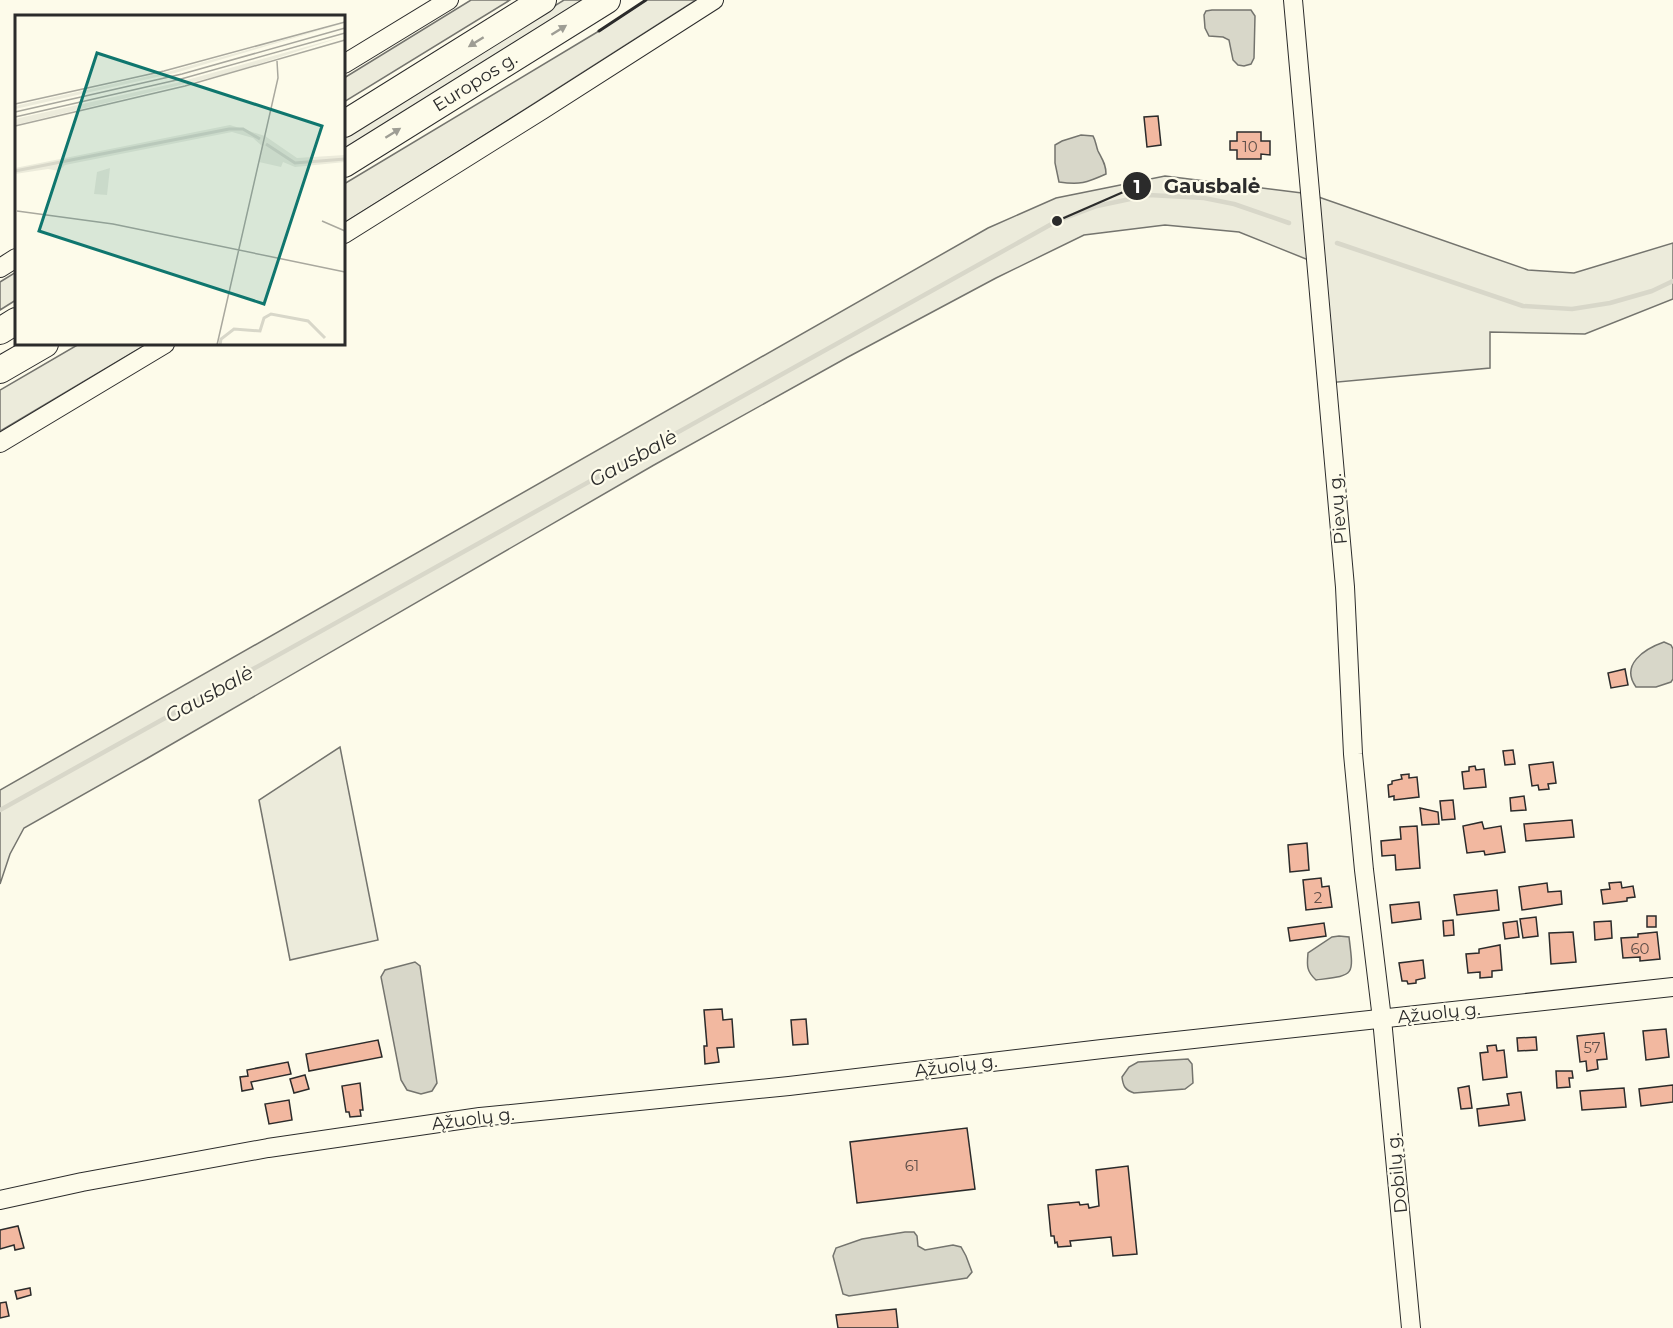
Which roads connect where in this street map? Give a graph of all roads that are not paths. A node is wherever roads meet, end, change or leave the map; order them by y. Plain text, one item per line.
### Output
1 (449, 0) edge
2 (543, 0) edge
3 (607, 0) edge
4 (714, 0) edge
5 (1293, 0) edge
6 (345, 63) edge
7 (345, 123) edge
8 (345, 163) edge
9 (345, 233) edge
10 (15, 259) edge
11 (0, 268) edge
12 (15, 322) edge
13 (0, 331) edge
14 (43, 345) edge
15 (163, 345) edge
16 (0, 370) edge
17 (0, 443) edge
18 (1673, 987) edge
19 (1382, 1019) junction
20 (0, 1200) edge
21 (1411, 1328) edge

1 - 6 street
2 -> 7 highway, Europos g.
8 -> 3 highway, Europos g.
4 - 9 street
5 - 19 street, Pievų g.
10 - 11 street
12 - 13 highway
14 - 16 highway
15 - 17 street
18 - 19 street, Ąžuolų g.
19 - 20 street, Ąžuolų g.
19 - 21 street, Dobilų g.

